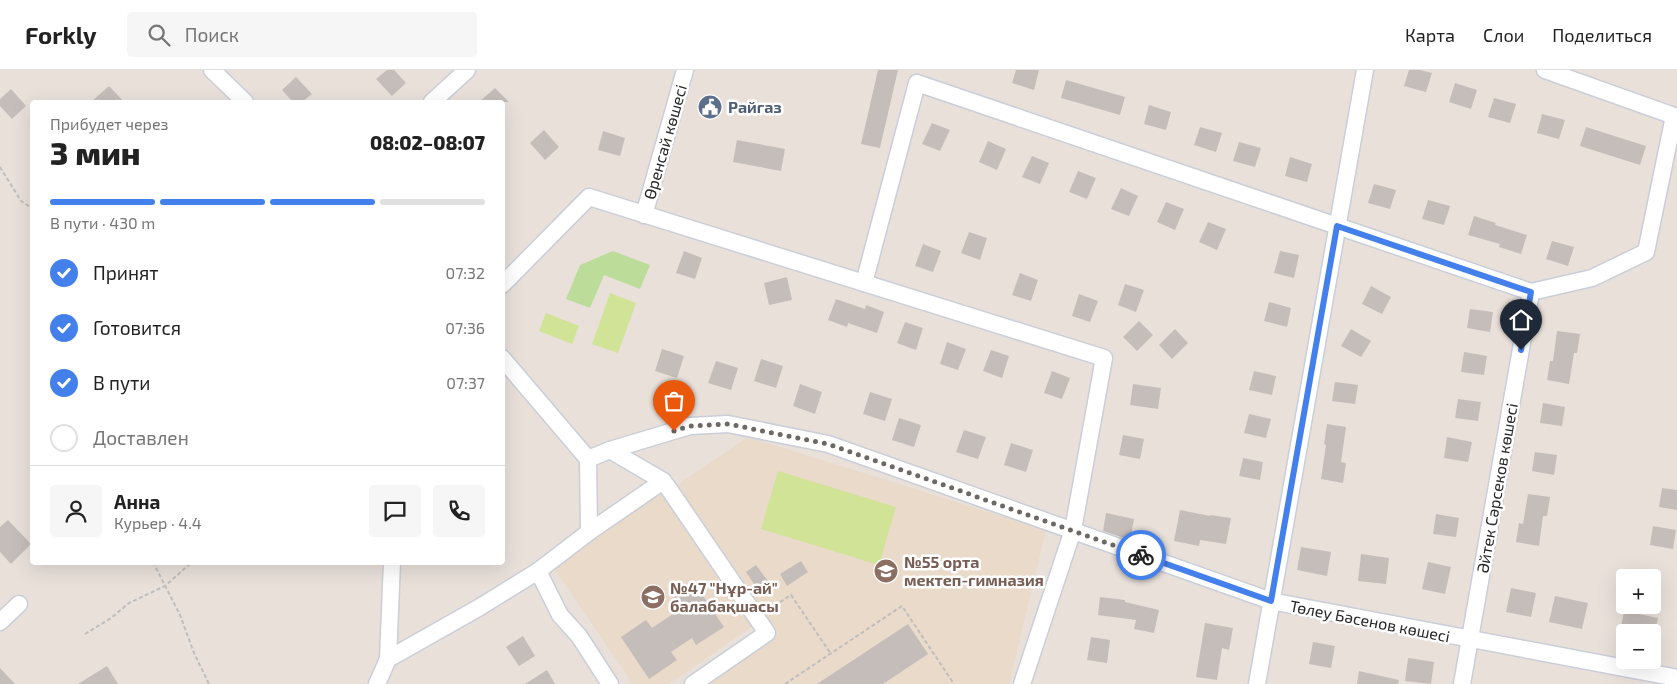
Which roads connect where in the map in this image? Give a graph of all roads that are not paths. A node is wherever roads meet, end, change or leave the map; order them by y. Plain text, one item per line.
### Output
1 (212, 70) edge
2 (467, 70) edge
3 (686, 70) edge
4 (1365, 70) edge
5 (1545, 70) edge
6 (918, 77) edge
7 (243, 100) edge
8 (434, 100) edge
9 (1675, 116) edge
10 (644, 214) junction
11 (1337, 226) junction
12 (505, 282) edge
13 (864, 283) junction
14 (1531, 292) junction
15 (505, 362) edge
16 (610, 450) junction
17 (588, 459) junction
18 (666, 485) junction
19 (1072, 530) junction
20 (589, 532) junction
21 (392, 565) edge
22 (538, 571) junction
23 (1271, 601) junction
24 (19, 604) dead end
25 (0, 622) edge
26 (1471, 640) junction
27 (388, 659) junction
28 (1677, 678) edge
29 (377, 684) edge
30 (610, 684) edge
31 (693, 684) edge
32 (1022, 684) edge
33 (1257, 684) edge
34 (1462, 684) edge

1 - 7 street
2 - 8 street
3 - 10 street, Өренсай көшесі
4 - 11 street
5 - 9 street
6 - 11 street
6 - 13 street
9 - 14 street
10 - 12 street
10 - 13 street
11 - 14 street
11 - 23 street
13 - 19 street
14 - 26 street, Әйтек Сәрсеков көшесі
15 - 17 street
16 - 17 street, Төлеу Бәсенов көшесі
16 - 18 street
16 - 19 street, Төлеу Бәсенов көшесі
17 - 20 street
18 - 20 street
18 - 31 street
19 - 23 street, Төлеу Бәсенов көшесі
19 - 32 street
20 - 22 street
21 - 27 street
22 - 27 street
22 - 30 street
23 - 26 street, Төлеу Бәсенов көшесі
23 - 33 street
24 - 25 street
26 - 28 street, Төлеу Бәсенов көшесі
26 - 34 street, Әйтек Сәрсеков көшесі
27 - 29 street

